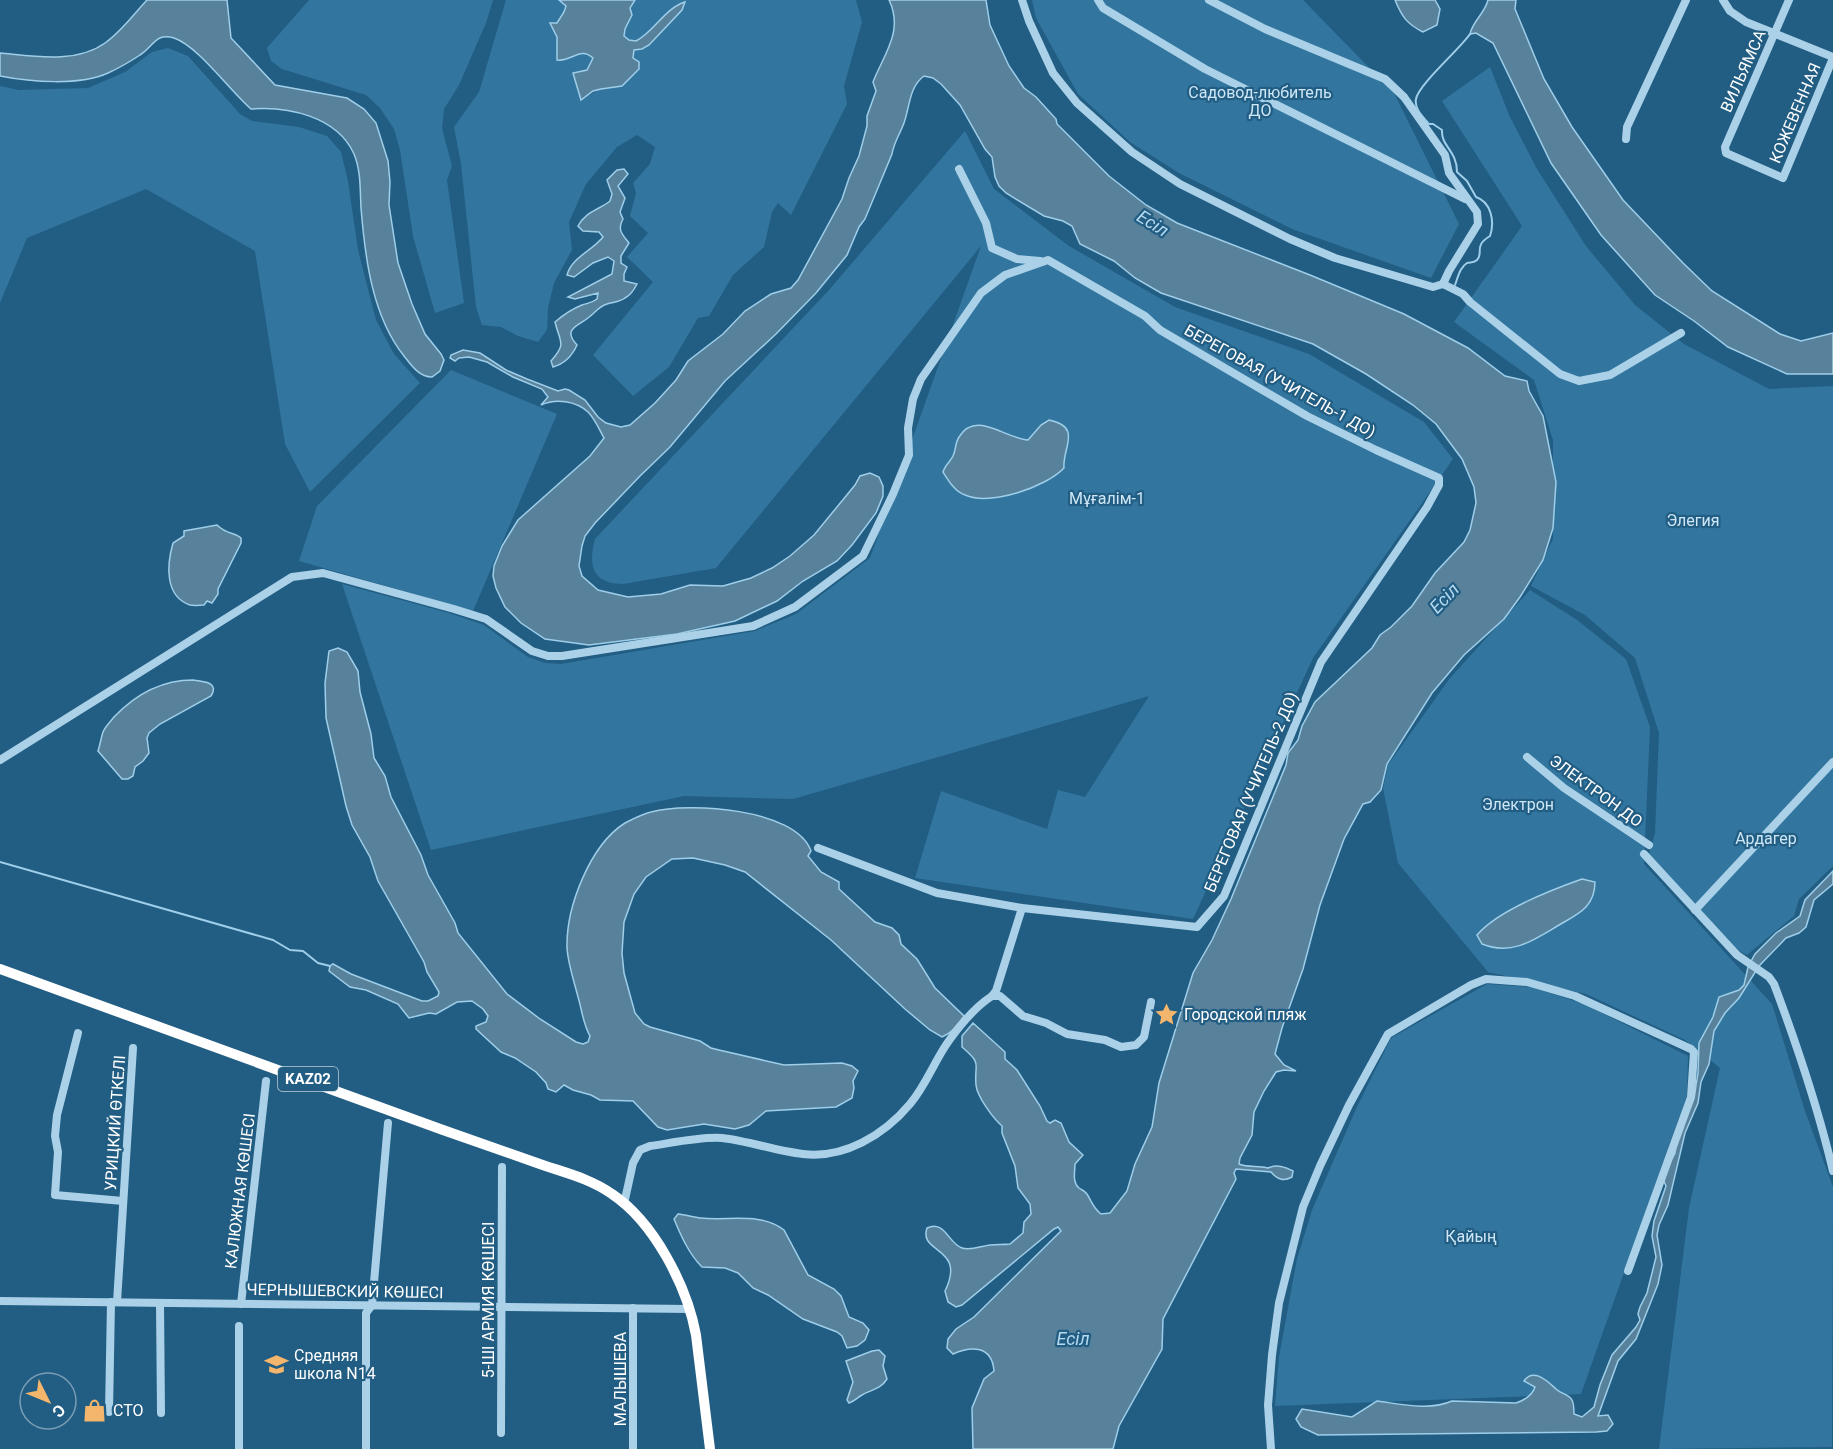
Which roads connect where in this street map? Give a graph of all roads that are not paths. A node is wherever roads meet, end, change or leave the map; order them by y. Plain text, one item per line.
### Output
1 (1022, 0) edge
2 (1098, 0) edge
3 (1209, 0) edge
4 (1686, 0) edge
5 (1724, 0) edge
6 (1789, 0) edge
7 (1774, 34) junction
8 (1833, 57) edge
9 (1626, 139) dead end
10 (959, 169) dead end
11 (1783, 178) joint
12 (1467, 199) junction
13 (1046, 261) junction
14 (1443, 284) junction
15 (1681, 333) dead end
16 (1321, 662) joint
17 (1527, 757) dead end
18 (0, 760) edge
19 (1833, 762) edge
20 (1649, 845) dead end
21 (818, 848) dead end
22 (1644, 854) dead end
23 (1022, 908) junction
24 (1695, 910) junction
25 (0, 969) edge
26 (992, 996) junction
27 (1151, 1002) dead end
28 (78, 1033) dead end
29 (133, 1048) dead end
30 (266, 1081) dead end
31 (388, 1123) dead end
32 (502, 1167) dead end
33 (1833, 1172) edge
34 (123, 1201) junction
35 (624, 1204) junction
36 (1628, 1271) dead end
37 (0, 1301) edge
38 (114, 1302) junction
39 (160, 1302) junction
40 (240, 1304) junction
41 (372, 1305) junction
42 (501, 1306) junction
43 (633, 1308) junction
44 (690, 1309) junction
45 (239, 1326) dead end
46 (109, 1412) dead end
47 (161, 1413) dead end
48 (501, 1433) dead end
49 (239, 1449) edge
50 (366, 1449) edge
51 (633, 1449) edge
52 (710, 1449) edge
53 (1270, 1449) edge

1 - 14 street
2 - 12 street
3 - 12 street
4 - 9 street
5 - 7 street
6 - 7 street, ВИЛЬЯМСА
7 - 8 street
7 - 11 street, ВИЛЬЯМСА
8 - 11 street, КОЖЕВЕННАЯ
10 - 13 street
12 - 14 street
13 - 16 street, БЕРЕГОВАЯ (УЧИТЕЛЬ-1 ДО)
13 - 18 street
14 - 15 street
16 - 23 street, БЕРЕГОВАЯ (УЧИТЕЛЬ-2 ДО)
17 - 20 street, ЭЛЕКТРОН ДО
19 - 24 street
21 - 23 street
22 - 24 street
23 - 26 street
24 - 33 street
25 - 35 highway, KAZ02
26 - 27 street
26 - 35 street
28 - 34 street, УРИЦКИЙ ӨТКЕЛІ
29 - 34 street, УРИЦКИЙ ӨТКЕЛІ
30 - 40 street, КАЛЮЖНАЯ КӨШЕСІ
31 - 41 street
32 - 42 street, 5-ШІ АРМИЯ КӨШЕСІ
34 - 38 street, УРИЦКИЙ ӨТКЕЛІ
35 - 44 highway, KAZ02
36 - 53 street
37 - 38 street, ЧЕРНЫШЕВСКИЙ КӨШЕСІ
38 - 39 street, ЧЕРНЫШЕВСКИЙ КӨШЕСІ
38 - 46 street, УРИЦКИЙ ӨТКЕЛІ
39 - 40 street, ЧЕРНЫШЕВСКИЙ КӨШЕСІ
39 - 47 street
40 - 41 street, ЧЕРНЫШЕВСКИЙ КӨШЕСІ
41 - 42 street, ЧЕРНЫШЕВСКИЙ КӨШЕСІ
41 - 50 street
42 - 43 street, ЧЕРНЫШЕВСКИЙ КӨШЕСІ
42 - 48 street, 5-ШІ АРМИЯ КӨШЕСІ
43 - 44 street, ЧЕРНЫШЕВСКИЙ КӨШЕСІ
43 - 51 street, МАЛЫШЕВА
44 - 52 highway, KAZ02
45 - 49 street

